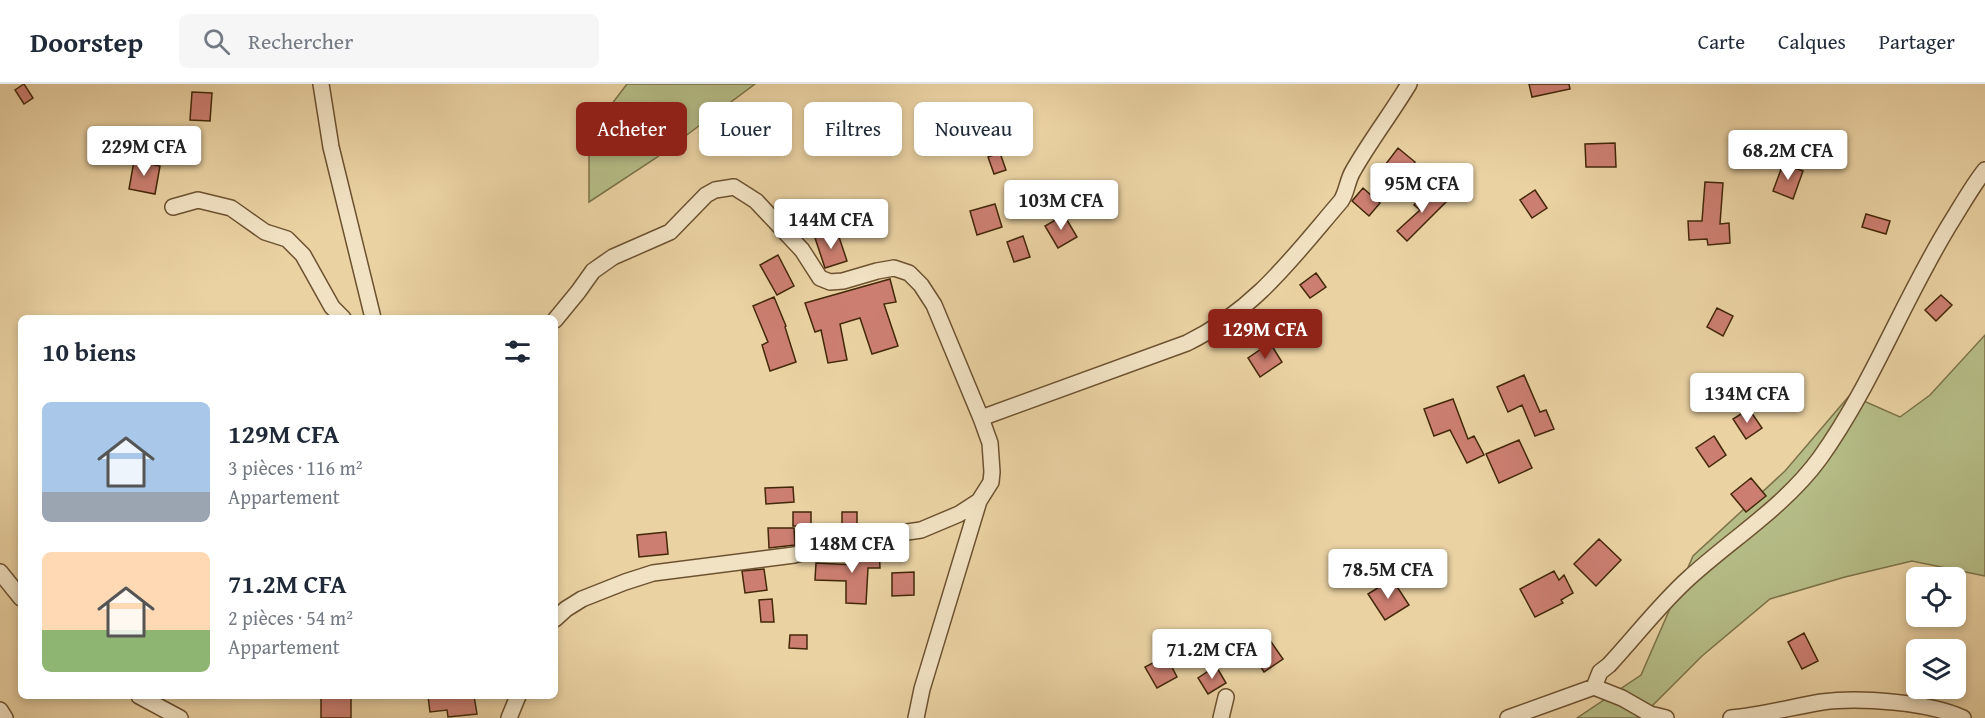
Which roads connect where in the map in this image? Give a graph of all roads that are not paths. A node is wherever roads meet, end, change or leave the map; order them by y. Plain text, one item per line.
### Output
1 (321, 84) edge
2 (1409, 84) edge
3 (1985, 170) edge
4 (173, 207) dead end
5 (340, 315) edge
6 (372, 315) edge
7 (558, 316) edge
8 (981, 418) junction
9 (979, 501) junction
10 (0, 572) edge
11 (18, 594) edge
12 (558, 616) edge
13 (1594, 687) junction
14 (1226, 696) dead end
15 (145, 699) edge
16 (517, 699) edge
17 (0, 710) edge
18 (5, 718) edge
19 (180, 718) edge
20 (510, 718) edge
21 (916, 718) edge
22 (1221, 718) edge
23 (1508, 718) edge
24 (1666, 718) edge
25 (1731, 718) edge
26 (1963, 718) edge

1 - 6 street
2 - 8 street
3 - 13 street
4 - 5 street
7 - 8 street
8 - 9 street
9 - 12 street
9 - 21 street
10 - 11 street
13 - 23 street
13 - 24 street
14 - 22 street
15 - 19 street
16 - 20 street
17 - 18 street
25 - 26 street

